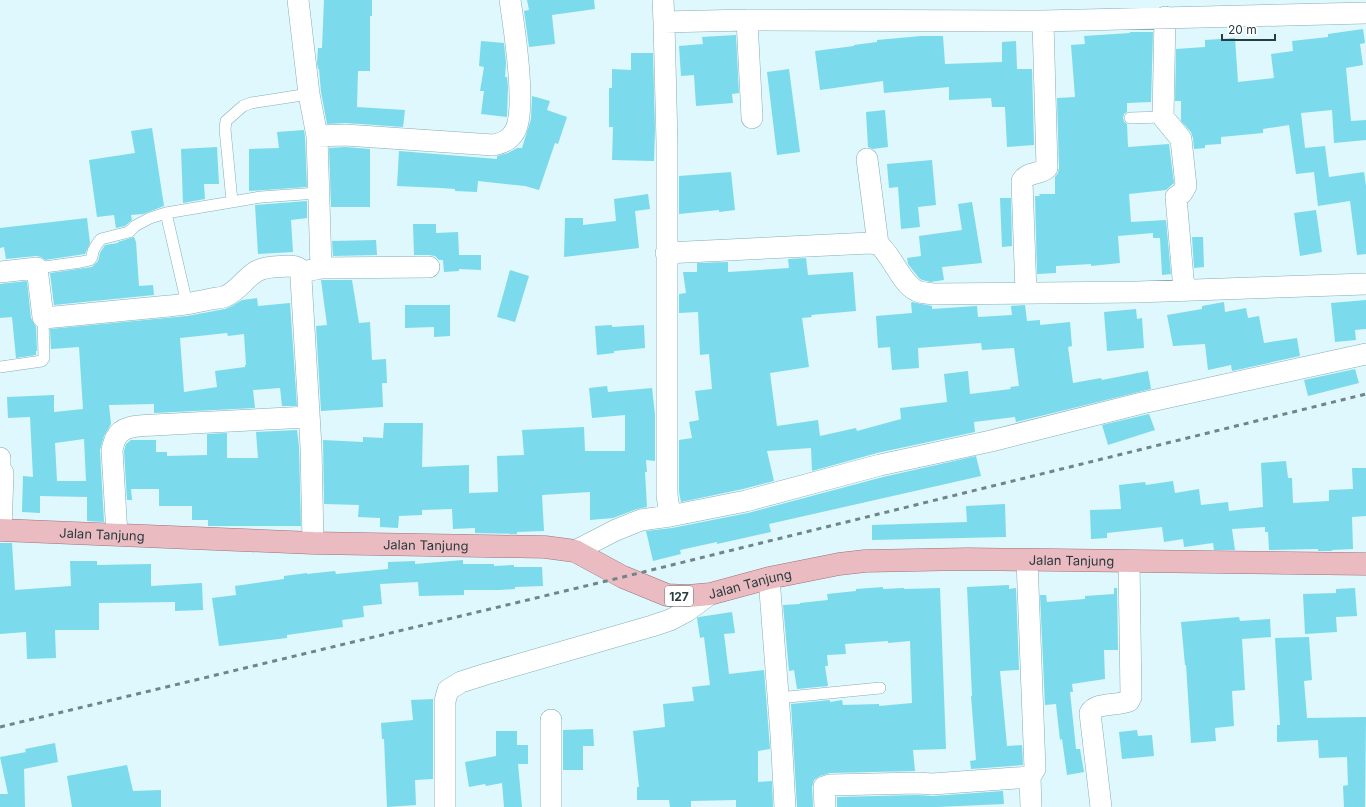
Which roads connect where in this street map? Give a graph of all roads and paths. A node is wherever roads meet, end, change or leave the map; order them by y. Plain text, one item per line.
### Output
1 (298, 0) edge
2 (510, 0) edge
3 (663, 0) edge
4 (1366, 13) edge
5 (1165, 17) junction
6 (747, 20) junction
7 (1043, 21) junction
8 (664, 22) junction
9 (309, 94) junction
10 (1163, 116) junction
11 (752, 118) dead end
12 (1130, 118) dead end
13 (317, 136) junction
14 (867, 159) dead end
15 (318, 193) junction
16 (232, 201) junction
17 (166, 213) junction
18 (878, 244) junction
19 (666, 253) junction
20 (428, 267) dead end
21 (37, 268) junction
22 (312, 271) junction
23 (0, 272) edge
24 (1366, 284) edge
25 (1184, 290) junction
26 (1026, 293) junction
27 (187, 304) junction
28 (43, 317) junction
29 (1366, 354) edge
30 (0, 367) edge
31 (308, 417) junction
32 (0, 458) edge
33 (670, 516) junction
34 (0, 530) edge
35 (117, 535) junction
36 (313, 543) junction
37 (576, 551) junction
38 (1026, 560) junction
39 (1130, 561) junction
40 (1366, 564) edge
41 (769, 578) junction
42 (710, 594) junction
43 (880, 688) dead end
44 (778, 698) junction
45 (551, 720) dead end
46 (1030, 777) junction
47 (445, 807) edge
48 (552, 807) edge
49 (785, 807) edge
50 (825, 807) edge
51 (1031, 807) edge
52 (1101, 807) edge

1 - 9 street
2 - 13 street
3 - 8 street
4 - 5 street
5 - 7 street
5 - 10 street
6 - 7 street
6 - 8 street
6 - 11 street
7 - 26 street
8 - 19 street
9 - 13 street
9 - 16 lane
10 - 12 lane
10 - 25 street
13 - 15 street
14 - 18 street
15 - 16 lane
15 - 22 street
16 - 17 lane
17 - 21 lane
17 - 27 lane
18 - 19 street
18 - 26 street
19 - 33 street
20 - 22 street
21 - 23 street
21 - 28 street
22 - 27 street
22 - 31 street
24 - 25 street
25 - 26 street
27 - 28 street
28 - 30 lane
29 - 33 street
31 - 35 street
31 - 36 street
32 - 34 street
33 - 37 street
34 - 35 main road, Jalan Tanjung / 127
35 - 36 main road, Jalan Tanjung / 127
36 - 37 main road, Jalan Tanjung / 127
37 - 42 main road, Jalan Tanjung / 127
38 - 39 main road, Jalan Tanjung / 127
38 - 41 main road, Jalan Tanjung / 127
38 - 46 street
39 - 40 main road, Jalan Tanjung / 127
39 - 52 street
41 - 42 main road, Jalan Tanjung / 127
41 - 44 street
42 - 47 street
43 - 44 lane
44 - 49 street
45 - 48 street
46 - 50 street
46 - 51 street

